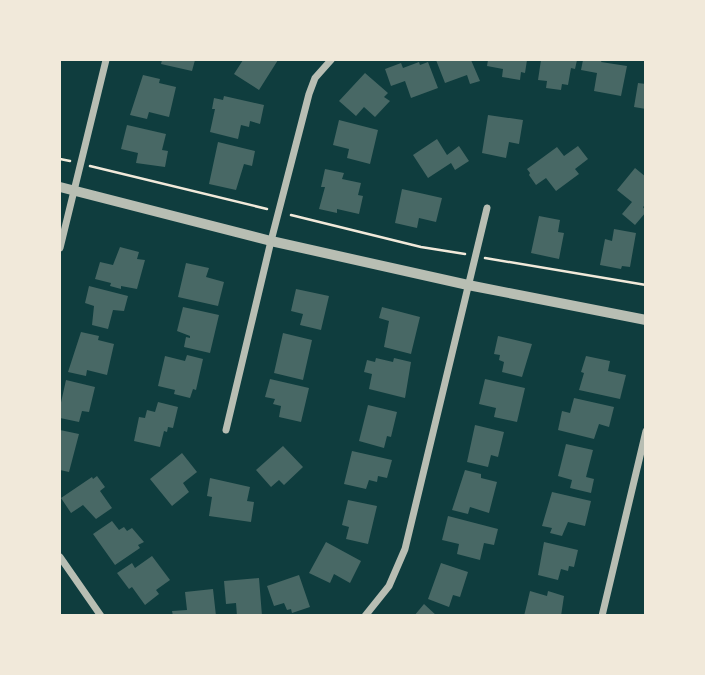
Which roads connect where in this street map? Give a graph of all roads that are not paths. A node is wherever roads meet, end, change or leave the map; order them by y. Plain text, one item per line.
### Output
1 (106, 60) edge
2 (331, 60) edge
3 (60, 187) edge
4 (73, 191) junction
5 (488, 208) dead end
6 (271, 241) junction
7 (60, 248) edge
8 (468, 285) junction
9 (646, 320) edge
10 (226, 430) dead end
11 (646, 431) edge
12 (60, 557) edge
13 (101, 615) edge
14 (365, 615) edge
15 (602, 615) edge

1 - 4 street
2 - 6 street
3 - 4 street
4 - 6 street
4 - 7 street
5 - 8 street
6 - 8 street
6 - 10 street
8 - 9 street
8 - 14 street
11 - 15 street
12 - 13 street

